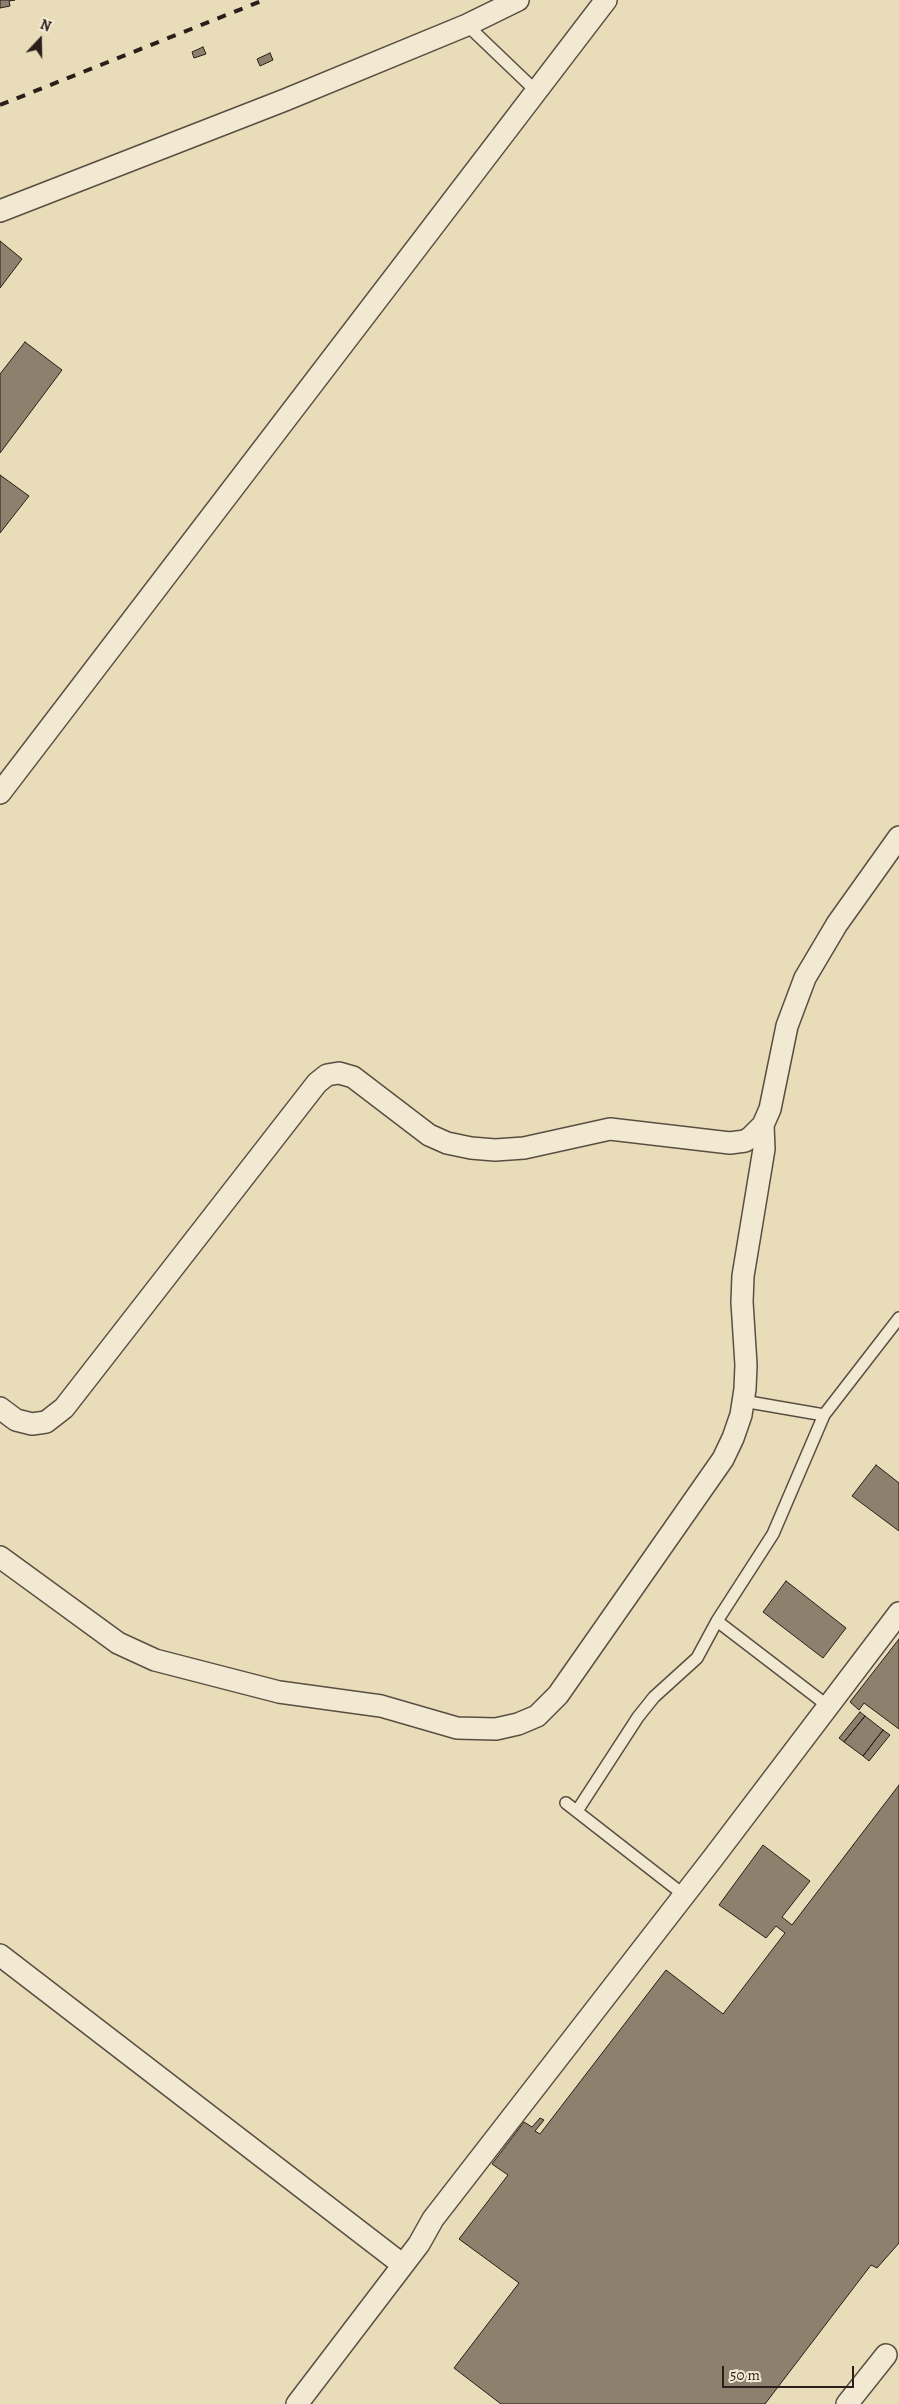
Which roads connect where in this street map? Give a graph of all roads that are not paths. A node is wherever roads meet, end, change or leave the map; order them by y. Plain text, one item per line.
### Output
1 (518, 0) edge
2 (606, 0) edge
3 (467, 25) junction
4 (537, 92) junction
5 (0, 211) edge
6 (0, 793) edge
7 (899, 837) edge
8 (763, 1125) junction
9 (899, 1318) edge
10 (744, 1401) junction
11 (0, 1408) edge
12 (824, 1415) junction
13 (0, 1557) edge
14 (899, 1613) edge
15 (717, 1622) junction
16 (828, 1706) junction
17 (566, 1803) dead end
18 (577, 1811) junction
19 (684, 1895) junction
20 (0, 1955) edge
21 (403, 2264) junction
22 (886, 2355) dead end
23 (297, 2404) edge
24 (847, 2404) edge

1 - 3 street
2 - 4 street
3 - 4 lane
3 - 5 street
4 - 6 street
7 - 8 street
8 - 10 street
8 - 11 street
9 - 12 lane
10 - 12 lane
10 - 13 street
12 - 15 lane
14 - 16 street
15 - 16 lane
15 - 18 lane
16 - 19 street
17 - 18 lane
18 - 19 lane
19 - 21 street
20 - 21 street
21 - 23 street
22 - 24 street

